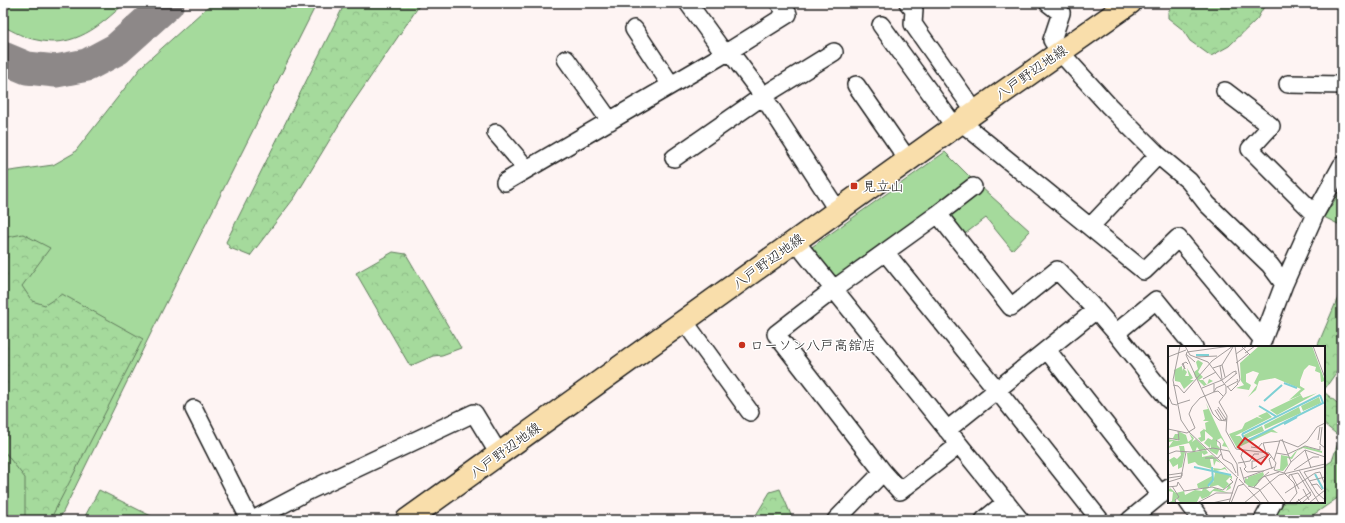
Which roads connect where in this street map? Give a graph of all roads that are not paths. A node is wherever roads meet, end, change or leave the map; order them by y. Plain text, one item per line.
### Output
1 (688, 3) edge
2 (779, 3) edge
3 (908, 3) edge
4 (1048, 3) edge
5 (1130, 3) edge
6 (881, 25) dead end
7 (634, 29) dead end
8 (834, 52) dead end
9 (1060, 52) junction
10 (726, 53) junction
11 (566, 59) dead end
12 (1288, 84) dead end
13 (671, 85) junction
14 (856, 85) dead end
15 (1342, 85) edge
16 (1225, 91) dead end
17 (763, 96) junction
18 (610, 120) junction
19 (963, 120) junction
20 (496, 133) dead end
21 (1158, 155) junction
22 (674, 158) dead end
23 (908, 160) junction
24 (1342, 165) edge
25 (527, 169) junction
26 (505, 182) dead end
27 (973, 187) dead end
28 (838, 211) junction
29 (938, 214) junction
30 (1315, 214) junction
31 (1090, 228) junction
32 (795, 241) junction
33 (885, 252) junction
34 (1284, 284) junction
35 (834, 289) junction
36 (1096, 310) junction
37 (684, 321) junction
38 (1116, 333) junction
39 (1262, 344) edge
40 (1193, 346) edge
41 (1047, 350) junction
42 (997, 390) junction
43 (1168, 399) edge
44 (194, 409) dead end
45 (750, 412) dead end
46 (947, 430) junction
47 (959, 445) junction
48 (499, 454) junction
49 (883, 472) junction
50 (1165, 492) edge
51 (1006, 502) junction
52 (1189, 503) edge
53 (1272, 503) edge
54 (251, 520) edge
55 (407, 520) edge
56 (836, 520) edge
57 (984, 520) edge
58 (1020, 520) edge
59 (1100, 520) edge
60 (1130, 520) edge
61 (1201, 520) edge
62 (1263, 520) edge

1 - 10 street
2 - 10 street
3 - 19 street
4 - 9 street
5 - 9 main road, 八戸野辺地線
6 - 19 street
7 - 13 street
8 - 17 street
9 - 19 main road, 八戸野辺地線
9 - 21 street
10 - 13 street
10 - 17 street
11 - 18 street
12 - 15 street
13 - 18 street
14 - 23 street
16 - 30 street
17 - 22 street
17 - 28 street
18 - 25 street
19 - 23 main road, 八戸野辺地線
19 - 31 street
20 - 25 street
21 - 31 street
21 - 34 street
23 - 28 main road, 八戸野辺地線
24 - 30 street
25 - 26 street
27 - 29 street
28 - 32 main road, 八戸野辺地線
29 - 33 street
29 - 36 street
30 - 34 street
31 - 39 street
32 - 35 street
32 - 37 main road, 八戸野辺地線
33 - 35 street
33 - 42 street
34 - 39 street
35 - 46 street
35 - 49 street
36 - 38 street
36 - 41 street
37 - 45 street
37 - 48 main road, 八戸野辺地線
38 - 40 street
38 - 43 street
41 - 42 street
41 - 50 street
42 - 46 street
42 - 59 street
44 - 54 street
46 - 47 street
47 - 49 street
47 - 51 street
48 - 54 street
48 - 55 main road, 八戸野辺地線
49 - 56 street
50 - 60 street
51 - 57 street
51 - 58 street
52 - 61 street
53 - 62 street

